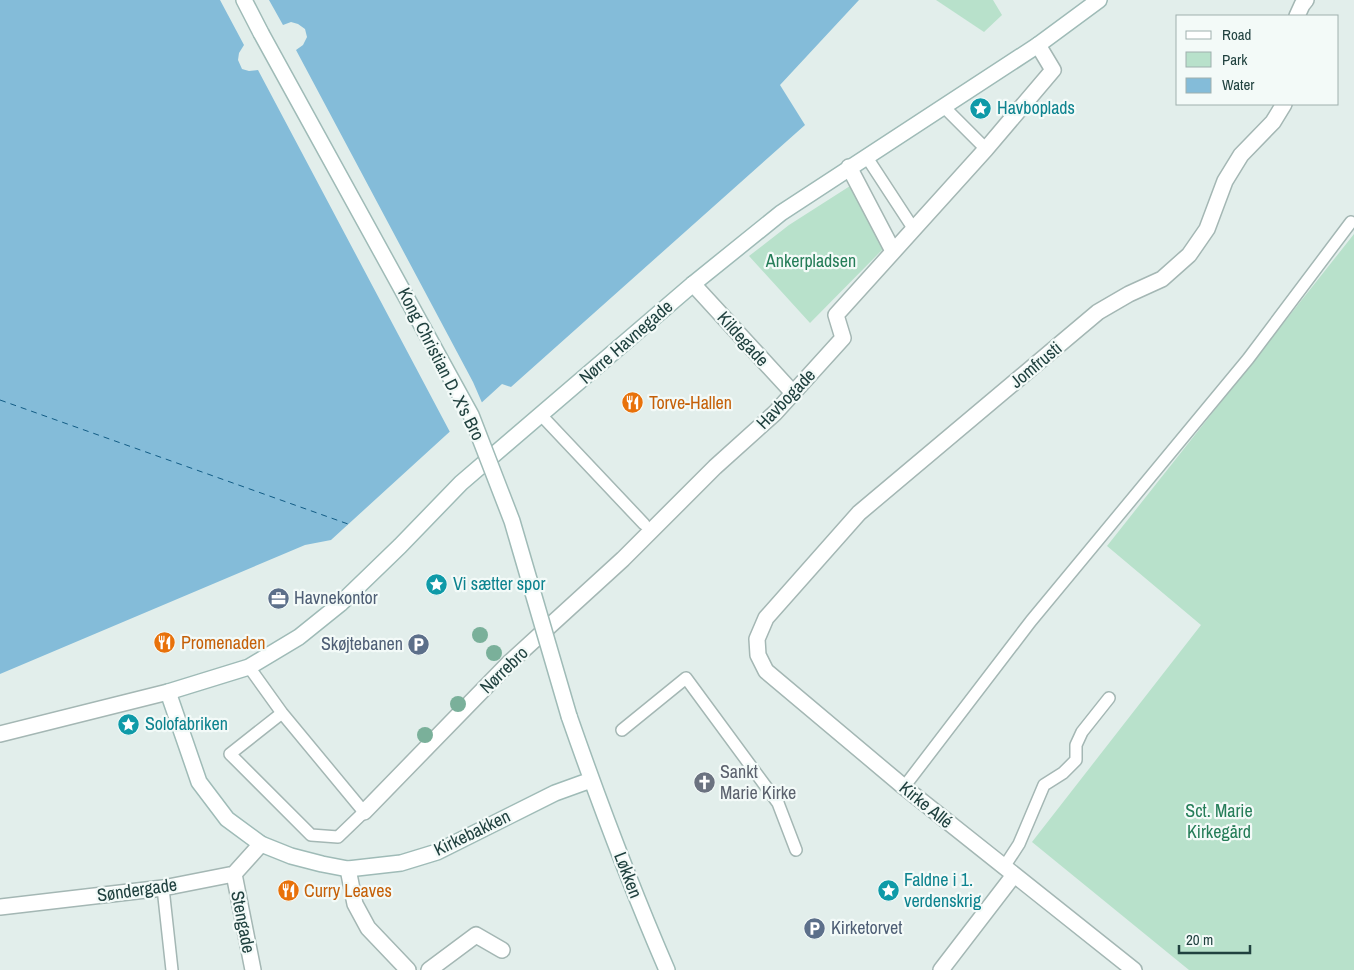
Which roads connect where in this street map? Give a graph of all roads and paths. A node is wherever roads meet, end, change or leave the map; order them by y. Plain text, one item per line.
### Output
1 (244, 0) edge
2 (1099, 0) edge
3 (1306, 0) edge
4 (1297, 15) edge
5 (1038, 45) junction
6 (1283, 105) edge
7 (943, 106) junction
8 (986, 149) junction
9 (866, 156) junction
10 (849, 167) junction
11 (1353, 222) edge
12 (913, 228) junction
13 (892, 251) junction
14 (693, 284) junction
15 (794, 394) junction
16 (541, 415) junction
17 (647, 529) junction
18 (766, 618) joint
19 (248, 667) junction
20 (168, 692) junction
21 (1110, 698) dead end
22 (282, 713) junction
23 (622, 730) dead end
24 (0, 734) edge
25 (591, 780) junction
26 (904, 787) junction
27 (364, 812) junction
28 (261, 844) junction
29 (796, 850) dead end
30 (348, 869) junction
31 (1009, 871) junction
32 (234, 874) junction
33 (163, 888) junction
34 (0, 906) edge
35 (502, 950) dead end
36 (172, 970) edge
37 (253, 970) edge
38 (408, 970) edge
39 (429, 970) edge
40 (667, 970) edge
41 (941, 970) edge
42 (1134, 970) edge

1 - 25 street, Kong Christian D. X's Bro, bridge
2 - 5 street, Nørre Havnegade
3 - 4 street
5 - 7 street, Nørre Havnegade
5 - 8 street, Havbogade
6 - 18 street, Jomfrusti
7 - 8 lane
7 - 9 street, Nørre Havnegade
8 - 12 street, Havbogade
9 - 10 street, Nørre Havnegade
9 - 12 lane
10 - 13 street
10 - 14 street, Nørre Havnegade
11 - 26 lane
12 - 13 street, Havbogade
13 - 15 street, Havbogade
14 - 15 street, Kildegade
14 - 16 street, Nørre Havnegade
15 - 17 street, Havbogade
16 - 17 lane
16 - 19 street, Nørre Havnegade
17 - 27 street, Nørrebro
18 - 26 street, Kirke Allé
19 - 20 street, Nørre Havnegade
19 - 22 lane
20 - 24 street, Nørre Havnegade
20 - 28 street
21 - 31 lane
22 - 27 lane
22 - 27 lane, Nørrebro
23 - 29 lane
25 - 30 street, Kirkebakken
25 - 40 street, Løkken
26 - 31 street, Kirke Allé
28 - 30 street
28 - 32 street
30 - 38 street
31 - 41 street
31 - 42 street, Kirke Allé
32 - 33 street, Søndergade
32 - 37 street, Stengade
33 - 34 street, Søndergade
33 - 36 lane
35 - 39 street

